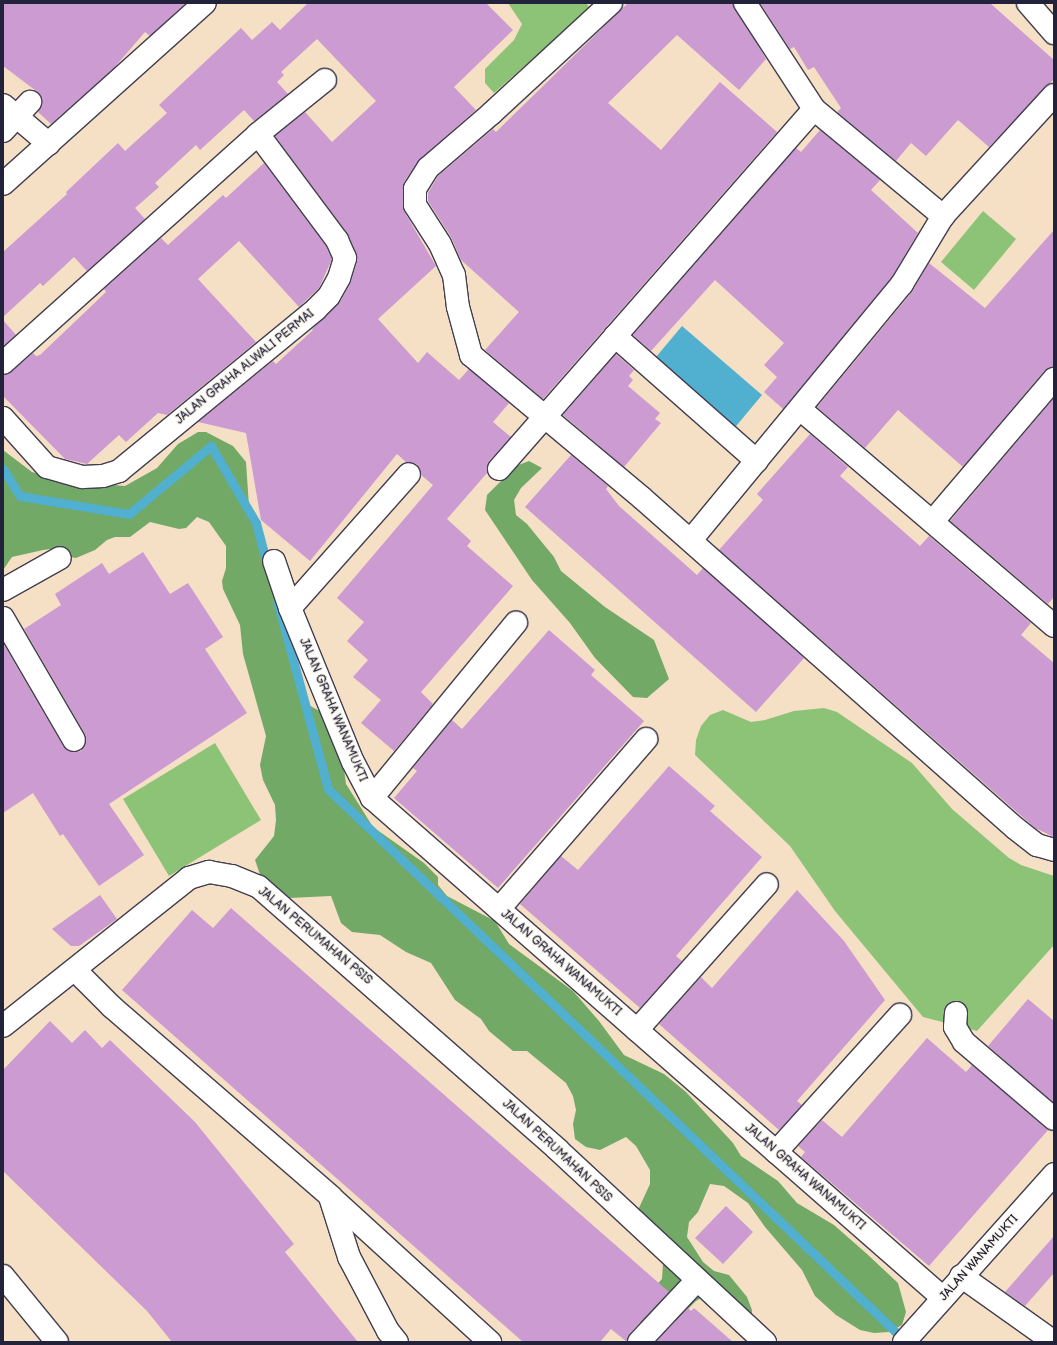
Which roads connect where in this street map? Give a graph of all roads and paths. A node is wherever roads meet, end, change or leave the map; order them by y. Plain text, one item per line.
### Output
1 (205, 3) edge
2 (611, 3) edge
3 (745, 3) edge
4 (1028, 3) edge
5 (1054, 33) edge
6 (325, 80) dead end
7 (1054, 95) edge
8 (814, 109) junction
9 (13, 113) edge
10 (258, 134) junction
11 (49, 144) junction
12 (3, 184) edge
13 (943, 216) junction
14 (615, 336) junction
15 (3, 363) edge
16 (1054, 379) edge
17 (800, 409) junction
18 (545, 416) junction
19 (3, 418) edge
20 (757, 461) junction
21 (499, 469) dead end
22 (409, 474) dead end
23 (933, 521) junction
24 (691, 540) junction
25 (60, 558) dead end
26 (274, 561) dead end
27 (3, 590) edge
28 (290, 608) junction
29 (1051, 616) edge
30 (3, 618) edge
31 (516, 623) dead end
32 (646, 739) dead end
33 (74, 740) dead end
34 (372, 798) junction
35 (1054, 850) edge
36 (767, 884) dead end
37 (499, 909) junction
38 (75, 970) junction
39 (956, 1013) dead end
40 (900, 1015) dead end
41 (3, 1026) edge
42 (637, 1030) junction
43 (1054, 1119) edge
44 (776, 1152) junction
45 (1054, 1174) edge
46 (330, 1196) junction
47 (3, 1276) edge
48 (961, 1276) junction
49 (696, 1280) junction
50 (943, 1298) junction
51 (57, 1342) edge
52 (398, 1342) edge
53 (490, 1342) edge
54 (639, 1342) edge
55 (765, 1342) edge
56 (904, 1342) edge
57 (1054, 1342) edge

1 - 11 street
2 - 18 street
3 - 8 street
4 - 5 street
6 - 10 street
7 - 13 street
8 - 13 street
8 - 14 street
9 - 11 street
10 - 15 street
10 - 19 street, JALAN GRAHA ALWALI PERMAI
11 - 12 street
13 - 17 street
14 - 18 street
14 - 20 street
16 - 23 street
17 - 20 street
17 - 23 street
18 - 21 street
18 - 24 street
20 - 24 street
22 - 28 street
23 - 29 street
24 - 35 street
25 - 27 street
26 - 28 street, JALAN GRAHA WANAMUKTI
28 - 34 street, JALAN GRAHA WANAMUKTI
30 - 33 street
31 - 34 street
32 - 37 street
34 - 37 street, JALAN GRAHA WANAMUKTI
36 - 42 street
37 - 42 street, JALAN GRAHA WANAMUKTI
38 - 41 street, JALAN PERUMAHAN PSIS
38 - 46 street
38 - 49 street, JALAN PERUMAHAN PSIS
39 - 43 street
40 - 44 street
42 - 44 street, JALAN GRAHA WANAMUKTI
44 - 50 street, JALAN GRAHA WANAMUKTI
45 - 48 street, JALAN WANAMUKTI
46 - 52 street
46 - 53 street
47 - 51 street
48 - 50 street, JALAN WANAMUKTI
48 - 57 street
49 - 54 street
49 - 55 street, JALAN PERUMAHAN PSIS
50 - 56 street, JALAN WANAMUKTI

